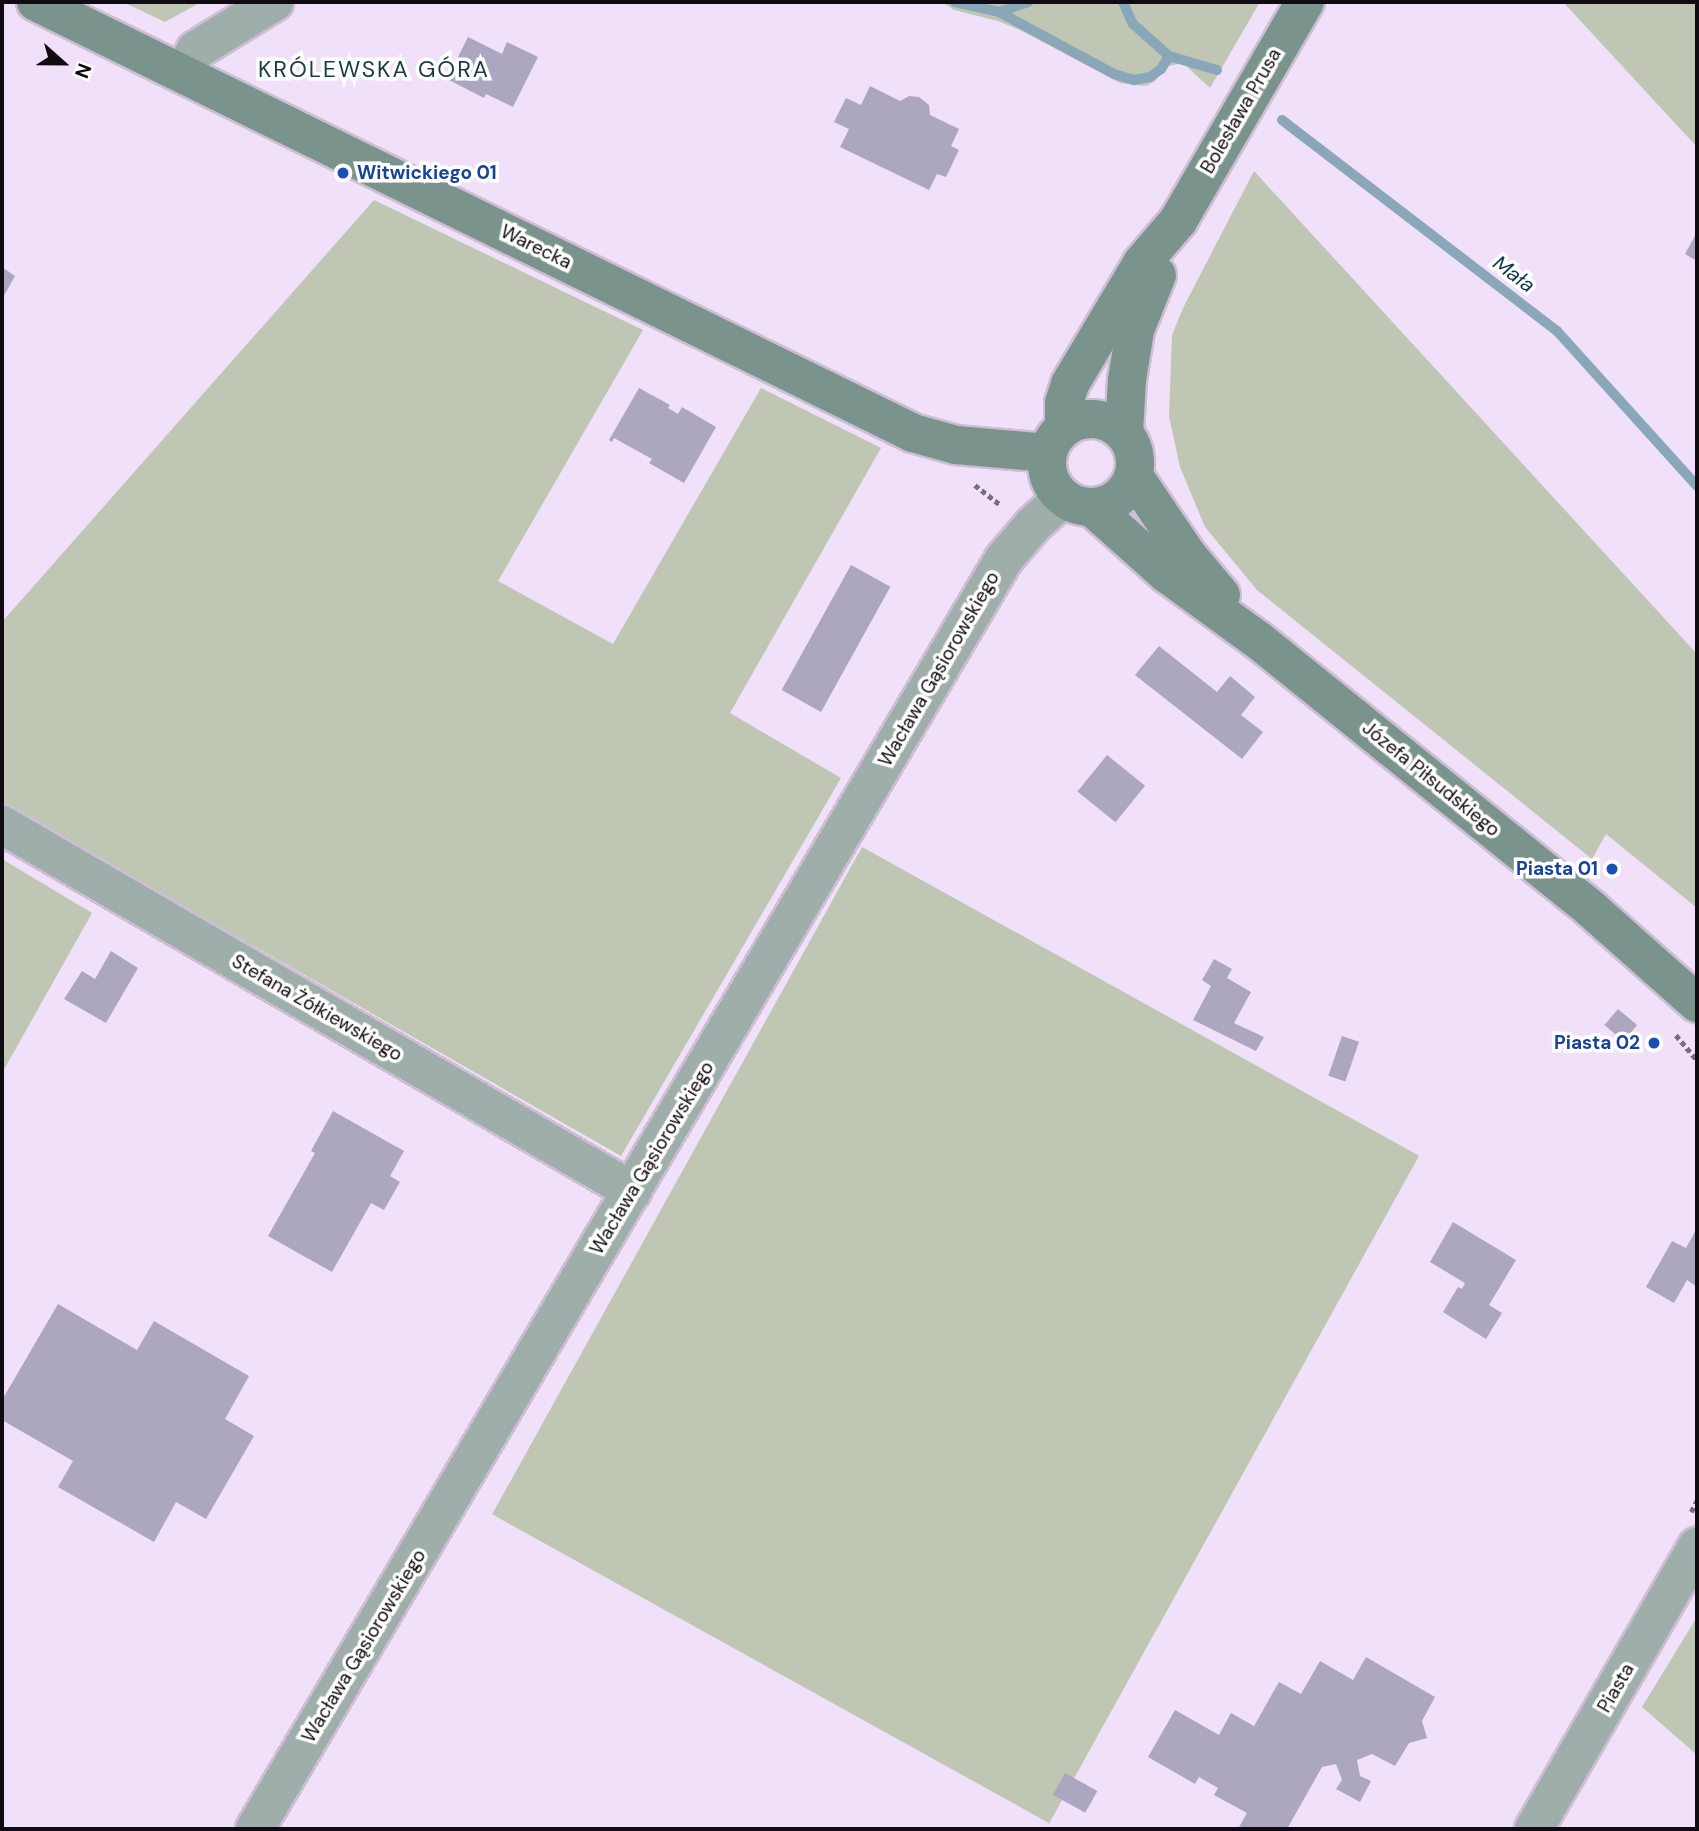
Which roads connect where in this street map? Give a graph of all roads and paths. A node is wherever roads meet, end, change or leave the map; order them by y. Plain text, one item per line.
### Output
1 (36, 2) edge
2 (274, 2) edge
3 (1305, 2) edge
4 (183, 74) junction
5 (1178, 221) junction
6 (1124, 433) junction
7 (1056, 440) junction
8 (1134, 475) junction
9 (1077, 503) junction
10 (1258, 640) junction
11 (2, 825) edge
12 (1697, 1003) edge
13 (632, 1191) junction
14 (1697, 1547) edge
15 (256, 1829) edge
16 (1534, 1829) edge

1 - 4 street, Warecka
2 - 4 street
3 - 5 street, Bolesława Prusa
4 - 7 street, Warecka
5 - 6 street, Bolesława Prusa
5 - 7 street, Bolesława Prusa
6 - 7 street
6 - 8 street
7 - 9 street
8 - 9 street
8 - 10 street, Józefa Piłsudskiego
9 - 10 street, Józefa Piłsudskiego
9 - 13 street, Wacława Gąsiorowskiego
10 - 12 street, Józefa Piłsudskiego
11 - 13 street, Stefana Żółkiewskiego
13 - 15 street, Wacława Gąsiorowskiego
14 - 16 street, Piasta

